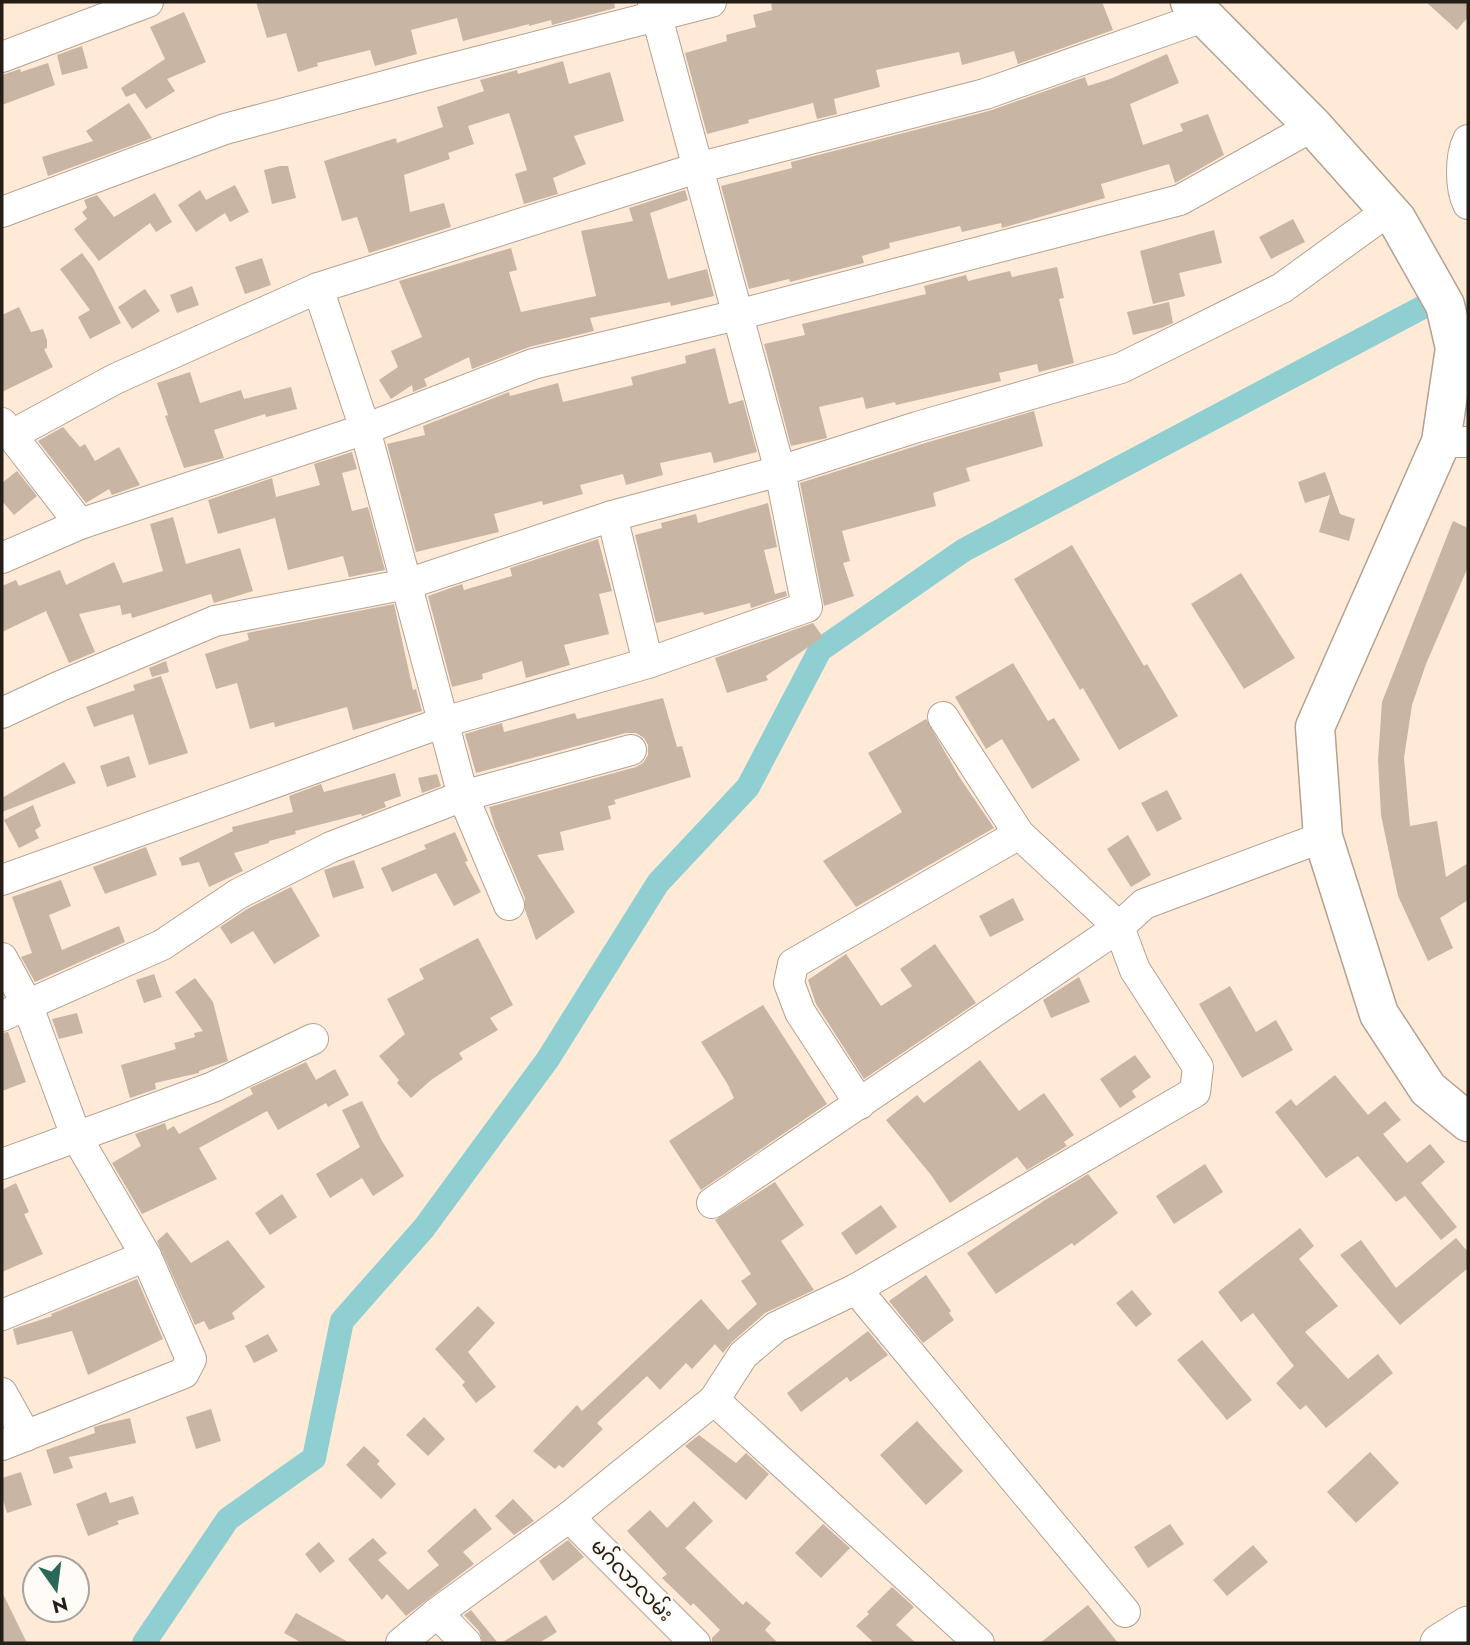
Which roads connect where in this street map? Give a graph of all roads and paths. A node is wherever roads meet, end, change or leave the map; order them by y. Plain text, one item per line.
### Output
1 (148, 2) edge
2 (711, 2) edge
3 (1198, 9) edge
4 (655, 10) edge
5 (2, 57) edge
6 (1313, 126) junction
7 (1468, 140) edge
8 (697, 168) junction
9 (1468, 204) edge
10 (1388, 211) junction
11 (2, 212) edge
12 (318, 288) junction
13 (737, 315) junction
14 (6, 429) edge
15 (365, 429) junction
16 (1455, 442) edge
17 (780, 471) junction
18 (612, 516) junction
19 (80, 524) junction
20 (2, 558) edge
21 (407, 583) junction
22 (648, 663) junction
23 (2, 713) edge
24 (943, 717) dead end
25 (444, 722) junction
26 (631, 750) dead end
27 (464, 796) junction
28 (1019, 834) junction
29 (1323, 837) junction
30 (2, 880) edge
31 (509, 905) dead end
32 (1119, 927) junction
33 (2, 958) edge
34 (14, 1010) edge
35 (313, 1038) dead end
36 (860, 1104) junction
37 (1468, 1122) edge
38 (76, 1136) junction
39 (2, 1164) edge
40 (712, 1203) dead end
41 (146, 1256) junction
42 (856, 1289) junction
43 (2, 1315) edge
44 (2, 1393) edge
45 (714, 1400) junction
46 (14, 1441) edge
47 (569, 1517) junction
48 (1125, 1612) dead end
49 (437, 1613) junction
50 (1468, 1625) edge
51 (401, 1643) edge
52 (466, 1643) edge
53 (695, 1643) edge
54 (979, 1643) edge
55 (1439, 1643) edge

1 - 5 street
2 - 4 street
3 - 6 main road
3 - 8 street
4 - 8 street
4 - 11 street
6 - 10 main road
6 - 13 street
7 - 9 street
8 - 12 street
8 - 13 street
10 - 16 main road
10 - 17 street
12 - 14 street
12 - 15 street
13 - 15 street
13 - 17 street
14 - 19 street
15 - 19 street
15 - 21 street
16 - 29 main road
17 - 18 street
17 - 22 street
18 - 21 street
18 - 22 street
19 - 20 street
21 - 23 street
21 - 25 street
22 - 25 street
24 - 28 street
25 - 27 street
25 - 30 street
26 - 27 street
27 - 31 street
27 - 34 street
28 - 32 street
28 - 36 street
29 - 32 street
29 - 37 main road
32 - 36 street
32 - 42 street
33 - 34 street
34 - 38 street
35 - 38 street
36 - 40 street
38 - 39 street
38 - 41 street
41 - 43 street
41 - 46 street
42 - 45 street
42 - 48 street
44 - 46 street
45 - 47 street
45 - 54 street
47 - 49 street
47 - 53 street, မဂ်လာလမ်း
49 - 51 street
49 - 52 street
50 - 55 street

